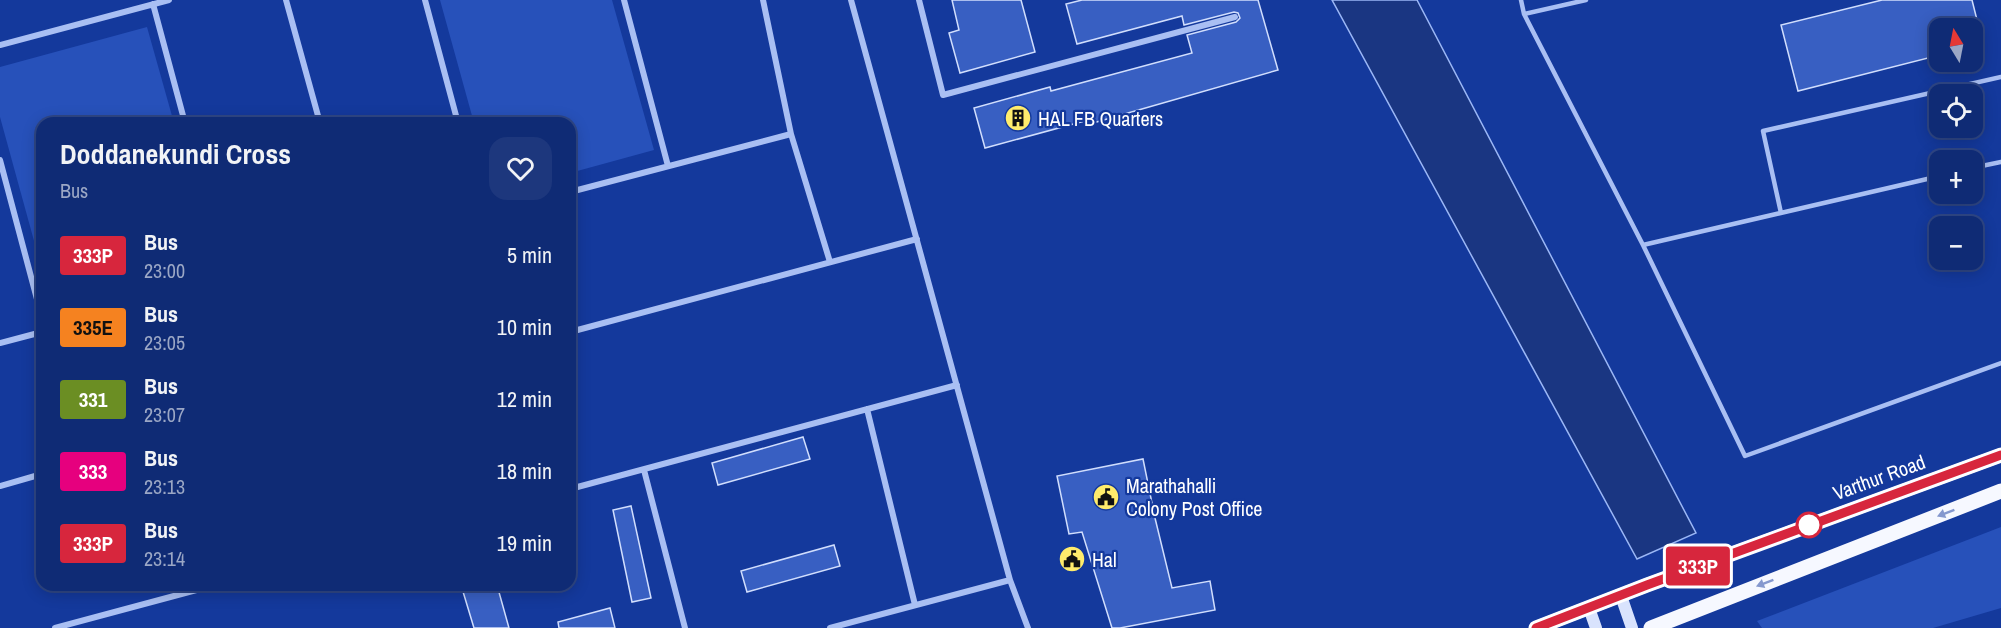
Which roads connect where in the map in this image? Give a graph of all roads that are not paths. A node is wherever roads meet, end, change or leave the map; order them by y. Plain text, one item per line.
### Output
1 (169, 0) edge
2 (286, 0) edge
3 (425, 0) edge
4 (624, 0) edge
5 (763, 0) edge
6 (851, 0) edge
7 (919, 0) edge
8 (1521, 0) edge
9 (1587, 0) edge
10 (153, 4) junction
11 (1524, 14) junction
12 (1235, 18) dead end
13 (0, 45) edge
14 (2001, 77) edge
15 (183, 117) edge
16 (318, 117) edge
17 (456, 117) edge
18 (791, 134) junction
19 (0, 160) edge
20 (2001, 162) edge
21 (668, 166) junction
22 (1983, 166) edge
23 (1929, 179) edge
24 (576, 190) edge
25 (1781, 213) junction
26 (917, 239) junction
27 (1642, 245) junction
28 (830, 262) junction
29 (36, 295) edge
30 (576, 330) edge
31 (36, 334) edge
32 (0, 343) edge
33 (2001, 363) edge
34 (957, 385) junction
35 (867, 409) junction
36 (2001, 454) edge
37 (644, 470) junction
38 (36, 476) edge
39 (0, 486) edge
40 (576, 487) edge
41 (2001, 491) edge
42 (1010, 580) junction
43 (193, 591) edge
44 (1621, 596) junction
45 (915, 605) junction
46 (1589, 608) junction
47 (55, 628) edge
48 (685, 628) edge
49 (830, 628) edge
50 (1028, 628) edge
51 (1536, 628) edge
52 (1596, 628) edge
53 (1632, 628) edge
54 (1651, 628) edge

1 - 10 street
2 - 16 street
3 - 17 street
4 - 21 street
5 - 18 street
6 - 26 street
7 - 12 street
8 - 11 lane
9 - 11 lane
10 - 13 street
10 - 15 street
11 - 27 lane
14 - 25 lane
18 - 21 street
18 - 28 street
19 - 29 street
20 - 22 lane
21 - 24 street
23 - 25 lane
25 - 27 lane
26 - 28 street
26 - 34 street
27 - 33 lane
28 - 30 street
31 - 32 street
34 - 35 street
34 - 42 street
35 - 37 street
35 - 45 street
36 - 44 main road, Varthur Road
37 - 40 street
37 - 48 street
38 - 39 street
41 -> 54 main road
42 - 45 street
42 - 50 street
43 - 47 street
44 - 46 main road, Varthur Road
44 - 53 street
45 - 49 street
46 - 51 main road, Varthur Road
46 - 52 street

